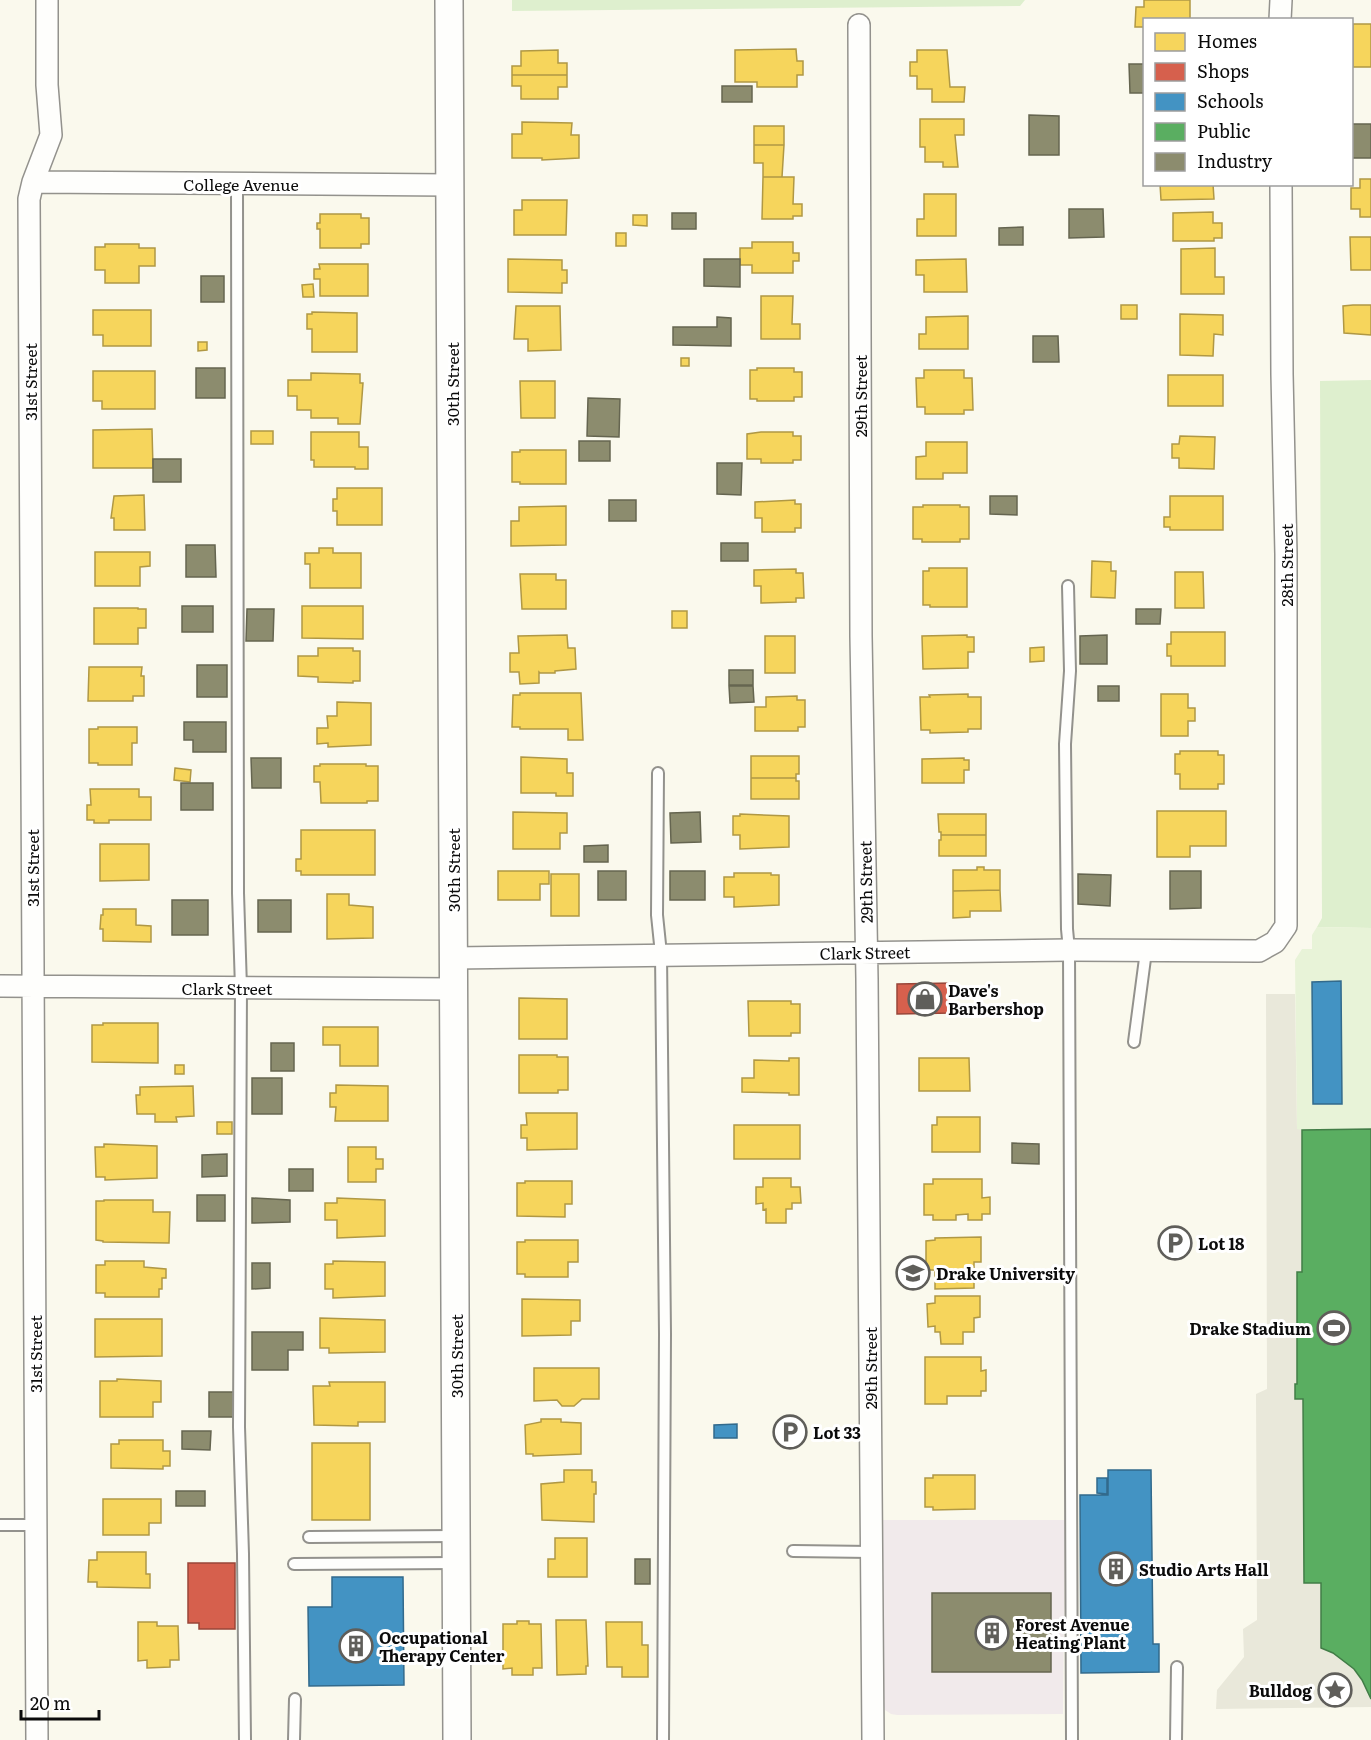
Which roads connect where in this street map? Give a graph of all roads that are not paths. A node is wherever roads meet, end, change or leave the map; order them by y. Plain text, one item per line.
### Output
1 (47, 0) edge
2 (449, 0) edge
3 (859, 25) dead end
4 (33, 182) junction
5 (237, 184) junction
6 (450, 184) junction
7 (1281, 186) edge
8 (1068, 586) dead end
9 (658, 773) dead end
10 (1275, 942) joint
11 (1069, 950) junction
12 (1146, 951) junction
13 (867, 952) junction
14 (661, 954) junction
15 (454, 958) junction
16 (0, 986) edge
17 (33, 986) junction
18 (241, 988) junction
19 (454, 988) junction
20 (1134, 1042) dead end
21 (0, 1525) edge
22 (36, 1525) junction
23 (456, 1536) junction
24 (309, 1537) dead end
25 (793, 1551) dead end
26 (872, 1552) junction
27 (456, 1563) junction
28 (294, 1564) dead end
29 (1177, 1667) dead end
30 (295, 1699) dead end
31 (37, 1740) edge
32 (245, 1740) edge
33 (294, 1740) edge
34 (457, 1740) edge
35 (663, 1740) edge
36 (873, 1740) edge
37 (1072, 1740) edge
38 (1176, 1740) edge

1 - 4 street, 31st Street
2 - 6 street, 30th Street
3 - 13 street, 29th Street
4 - 5 street, College Avenue
4 - 17 street, 31st Street
5 - 6 street, College Avenue
5 - 18 lane
6 - 15 street, 30th Street
7 - 10 street, 28th Street
8 - 11 lane
9 - 14 lane
10 - 12 street, Clark Street
11 - 12 street, Clark Street
11 - 13 street, Clark Street
11 - 37 lane
12 - 20 lane
13 - 14 street, Clark Street
13 - 26 street, 29th Street
14 - 15 street, Clark Street
14 - 35 lane
15 - 19 street, 30th Street
16 - 17 street, Clark Street
17 - 18 street, Clark Street
17 - 22 street, 31st Street
18 - 19 street, Clark Street
18 - 32 lane
19 - 23 street, 30th Street
21 - 22 lane
22 - 31 street, 31st Street
23 - 24 lane
23 - 27 street, 30th Street
25 - 26 lane
26 - 36 street, 29th Street
27 - 28 lane
27 - 34 street, 30th Street
29 - 38 lane
30 - 33 lane

